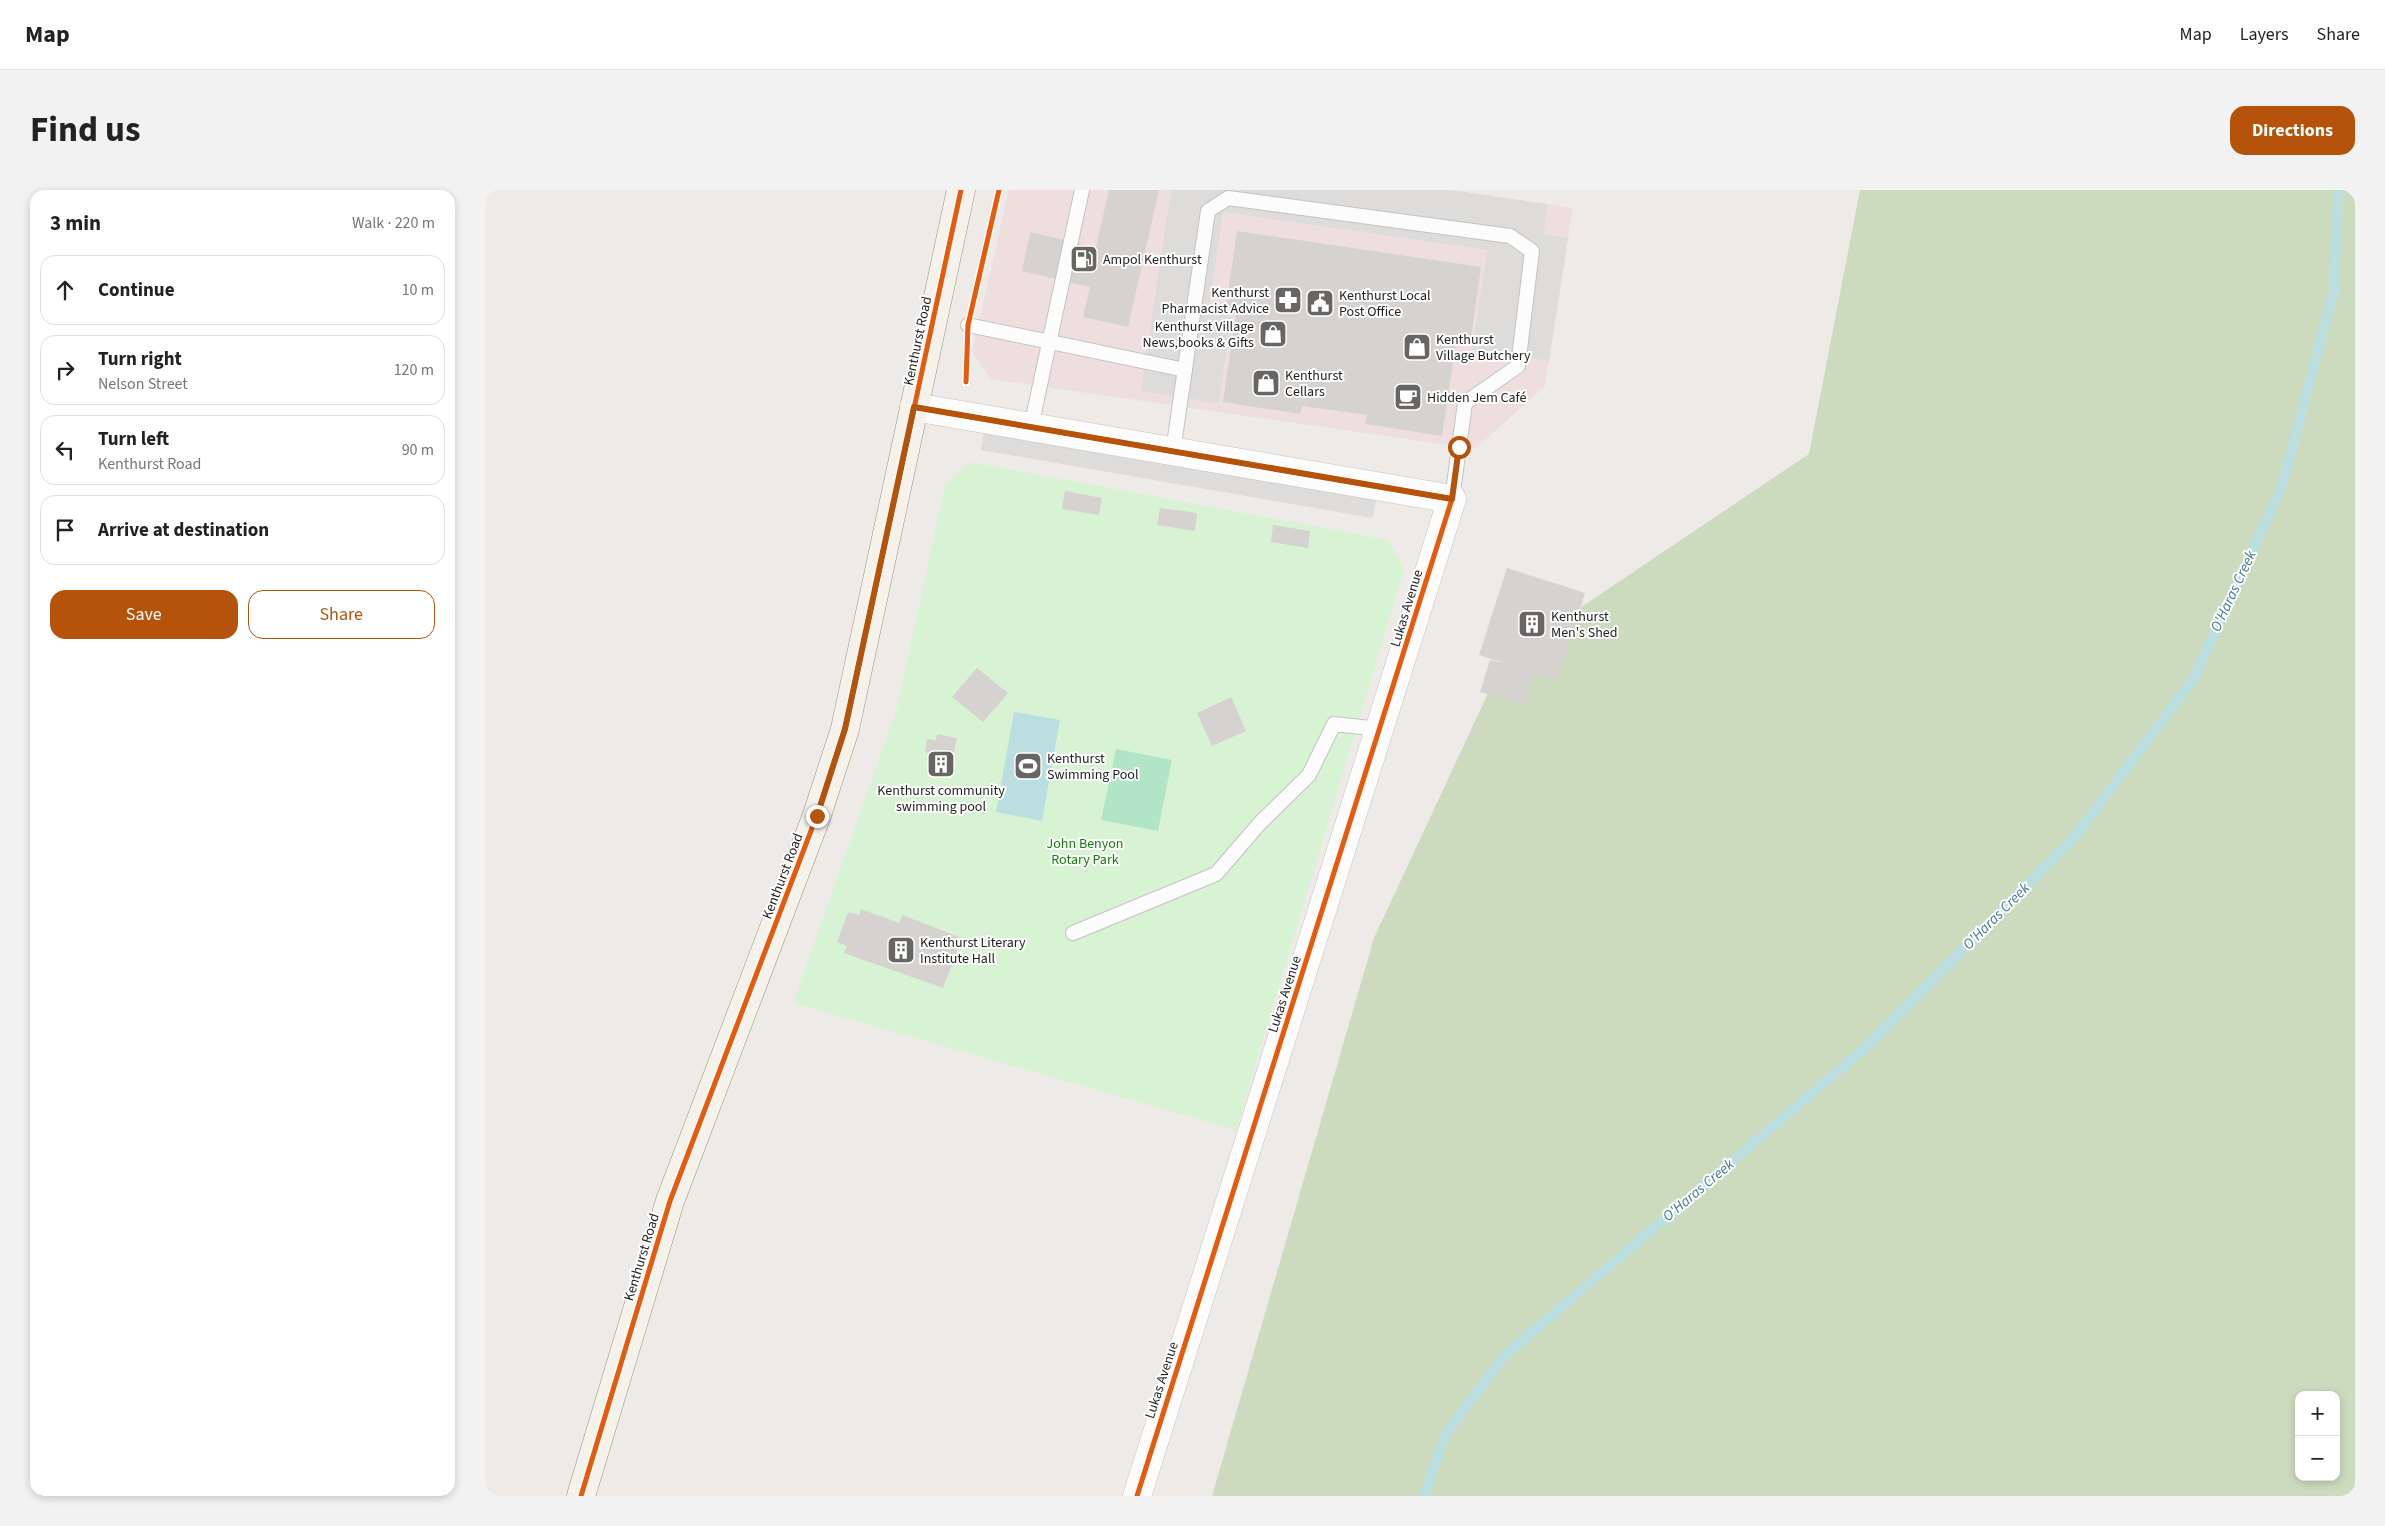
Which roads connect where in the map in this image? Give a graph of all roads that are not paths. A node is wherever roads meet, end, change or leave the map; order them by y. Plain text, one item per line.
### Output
1 (961, 190) edge
2 (1082, 190) edge
3 (968, 325) dead end
4 (1049, 342) junction
5 (1185, 370) junction
6 (914, 407) junction
7 (1031, 427) junction
8 (1173, 451) junction
9 (1452, 499) junction
10 (1379, 729) junction
11 (1073, 932) dead end
12 (581, 1496) edge
13 (1137, 1496) edge

1 - 6 street, Kenthurst Road
2 - 4 lane
3 - 4 lane
4 - 5 lane
4 - 7 lane
5 - 8 lane
5 - 9 lane
6 - 7 street
6 - 12 street, Kenthurst Road
7 - 8 street
8 - 9 street
9 - 10 street, Lukas Avenue
10 - 11 lane
10 - 13 street, Lukas Avenue

